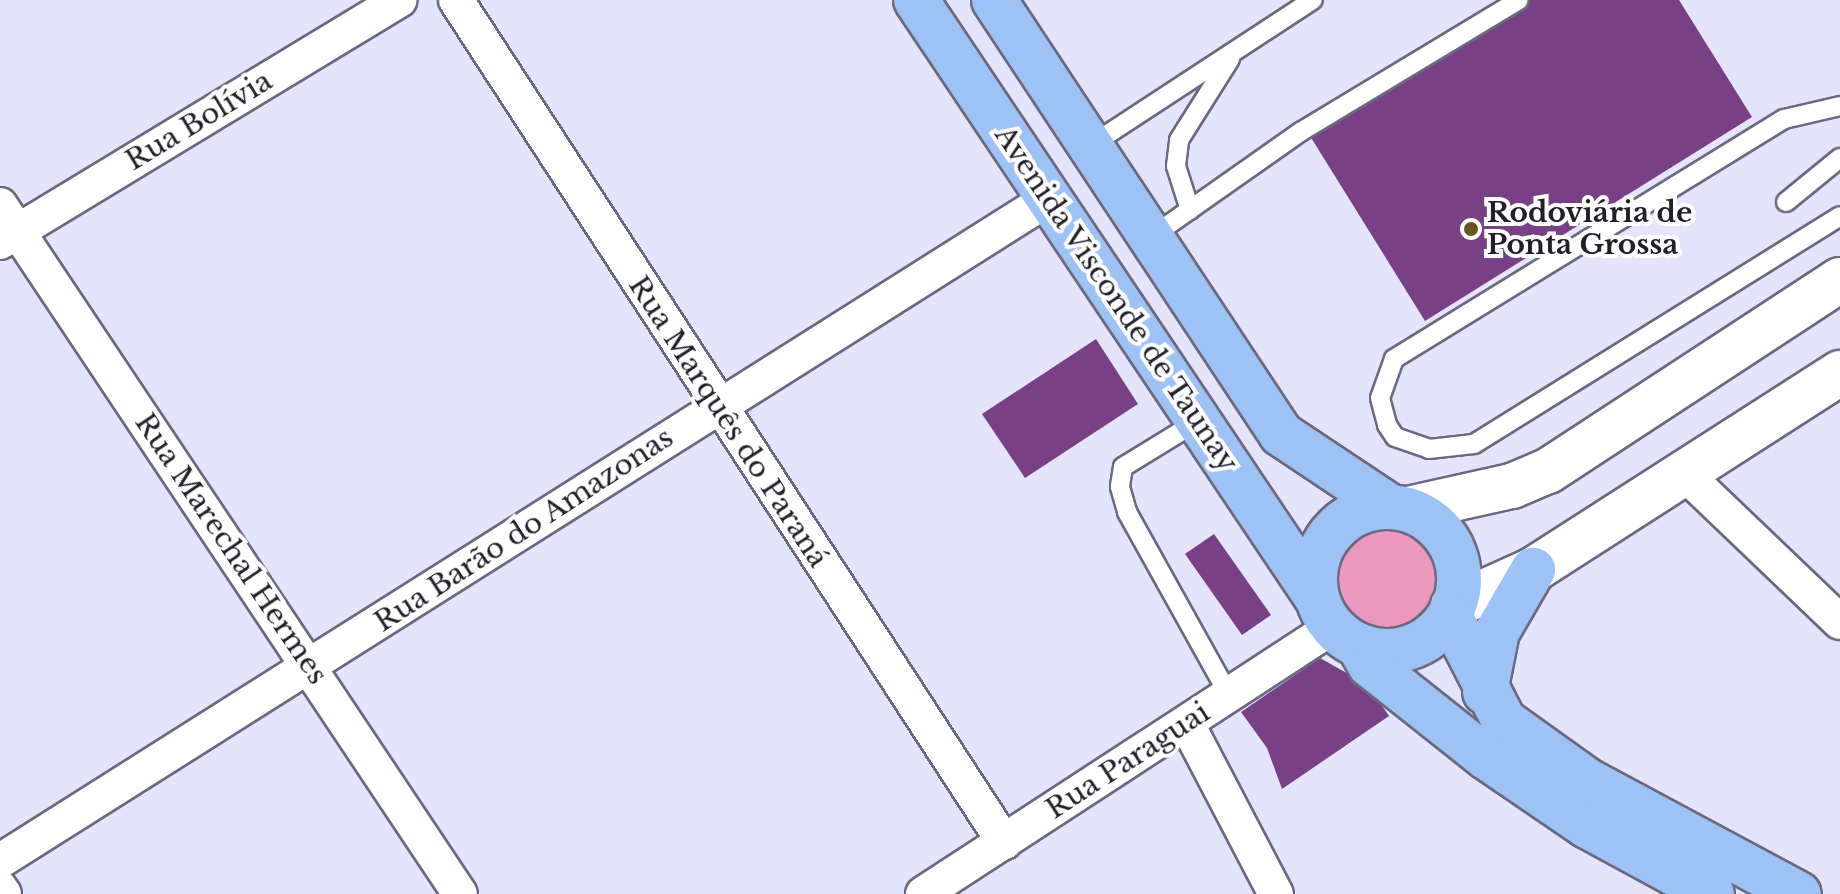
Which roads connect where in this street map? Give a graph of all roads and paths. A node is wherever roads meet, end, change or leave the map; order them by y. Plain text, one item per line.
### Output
1 (399, 0) edge
2 (456, 0) edge
3 (916, 0) edge
4 (994, 0) edge
5 (1313, 0) edge
6 (1519, 0) edge
7 (1237, 50) junction
8 (1840, 106) edge
9 (1091, 145) junction
10 (1840, 158) edge
11 (1048, 199) junction
12 (1786, 202) dead end
13 (1190, 210) junction
14 (1840, 216) edge
15 (6, 226) edge
16 (1151, 237) junction
17 (1840, 280) edge
18 (1840, 373) edge
19 (715, 406) junction
20 (1198, 421) junction
21 (1683, 472) junction
22 (1398, 507) junction
23 (1533, 570) junction
24 (1452, 611) junction
25 (1840, 622) edge
26 (1336, 624) junction
27 (312, 667) junction
28 (1485, 692) junction
29 (1229, 695) junction
30 (1187, 724) junction
31 (1004, 842) junction
32 (0, 861) edge
33 (0, 888) edge
34 (4, 894) edge
35 (460, 894) edge
36 (923, 894) edge
37 (1276, 894) edge
38 (1712, 894) edge
39 (1799, 894) edge

1 - 15 street, Rua Bolívia
2 - 19 street, Rua Marquês do Paraná
3 - 11 main road, Avenida Visconde de Taunay
4 - 9 main road
5 - 7 lane
6 - 13 lane
7 - 9 lane
7 - 13 lane
8 - 14 lane
9 - 16 main road
10 - 12 lane
11 - 19 street, Rua Barão do Amazonas
11 - 20 main road, Avenida Visconde de Taunay
13 - 16 lane
15 - 27 street, Rua Marechal Hermes
16 - 22 main road
17 - 22 main road
18 - 21 main road
19 - 27 street, Rua Barão do Amazonas
19 - 31 street, Rua Marquês do Paraná
20 - 26 main road, Avenida Visconde de Taunay
20 - 29 lane
21 - 23 main road
21 - 25 street
22 - 24 main road
22 - 26 main road
23 - 24 main road
23 - 28 main road
24 - 26 main road
24 - 28 main road
26 - 29 street, Rua Paraguai
26 - 38 main road, Avenida Visconde de Taunay
27 - 32 street, Rua Barão do Amazonas
27 - 35 street, Rua Marechal Hermes
28 - 39 main road
29 - 30 street, Rua Paraguai
30 - 31 street, Rua Paraguai
30 - 37 street
31 - 36 street, Rua Paraguai
33 - 34 street

